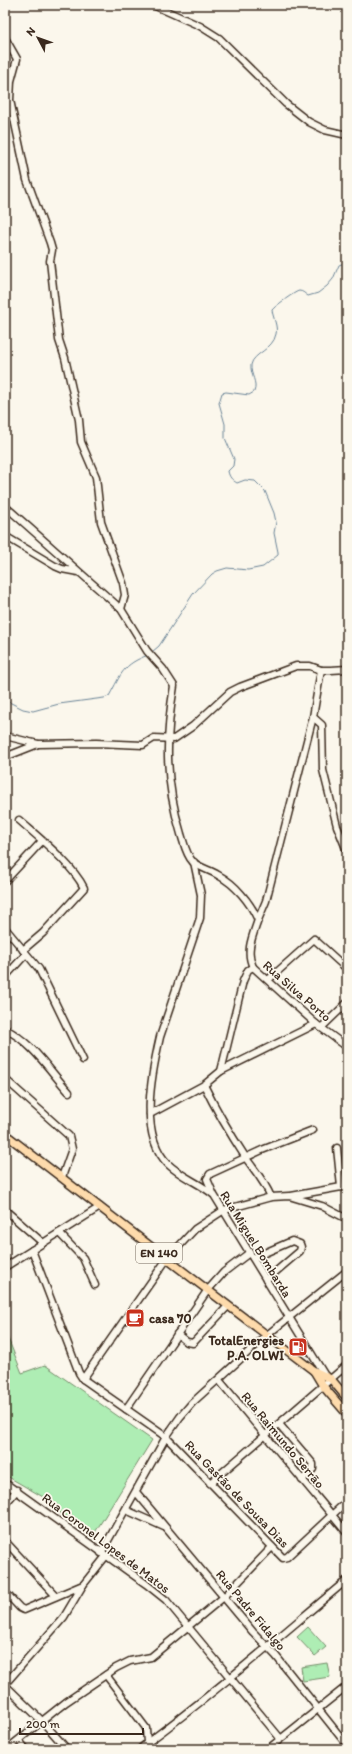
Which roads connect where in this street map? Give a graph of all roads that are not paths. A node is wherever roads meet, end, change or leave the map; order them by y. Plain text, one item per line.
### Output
1 (153, 5) edge
2 (5, 38) edge
3 (346, 135) edge
4 (5, 506) edge
5 (5, 536) edge
6 (78, 572) junction
7 (121, 609) junction
8 (347, 669) edge
9 (321, 670) junction
10 (313, 717) junction
11 (5, 736) edge
12 (168, 740) junction
13 (38, 744) junction
14 (5, 757) edge
15 (18, 820) dead end
16 (42, 841) junction
17 (347, 851) edge
18 (194, 862) junction
19 (5, 881) edge
20 (258, 920) junction
21 (5, 928) edge
22 (24, 952) junction
23 (253, 967) junction
24 (347, 969) edge
25 (5, 978) edge
26 (268, 980) junction
27 (347, 1003) edge
28 (316, 1024) junction
29 (321, 1028) junction
30 (5, 1029) edge
31 (346, 1043) edge
32 (83, 1060) dead end
33 (221, 1071) junction
34 (5, 1079) edge
35 (204, 1085) junction
36 (69, 1092) dead end
37 (150, 1114) junction
38 (313, 1130) dead end
39 (5, 1134) edge
40 (337, 1148) dead end
41 (246, 1158) junction
42 (62, 1177) junction
43 (344, 1186) edge
44 (214, 1194) junction
45 (289, 1196) junction
46 (271, 1197) junction
47 (100, 1207) junction
48 (5, 1210) edge
49 (224, 1210) junction
50 (347, 1219) edge
51 (58, 1233) junction
52 (43, 1243) junction
53 (32, 1250) junction
54 (251, 1256) junction
55 (167, 1259) junction
56 (5, 1267) edge
57 (347, 1269) edge
58 (266, 1280) junction
59 (95, 1286) dead end
60 (207, 1291) junction
61 (228, 1306) junction
62 (289, 1319) junction
63 (177, 1334) junction
64 (267, 1335) junction
65 (347, 1365) edge
66 (314, 1371) junction
67 (324, 1374) junction
68 (83, 1379) junction
69 (331, 1379) junction
70 (219, 1380) junction
71 (324, 1386) junction
72 (347, 1398) edge
73 (126, 1409) junction
74 (347, 1414) edge
75 (279, 1424) junction
76 (265, 1436) junction
77 (166, 1437) junction
78 (302, 1480) junction
79 (210, 1482) junction
80 (5, 1483) edge
81 (17, 1490) junction
82 (136, 1492) junction
83 (347, 1501) edge
84 (5, 1504) edge
85 (126, 1510) junction
86 (332, 1515) junction
87 (167, 1529) junction
88 (347, 1533) edge
89 (5, 1541) edge
90 (272, 1547) junction
91 (103, 1554) junction
92 (347, 1580) edge
93 (83, 1585) junction
94 (5, 1592) edge
95 (56, 1596) junction
96 (224, 1596) junction
97 (188, 1627) junction
98 (267, 1647) junction
99 (106, 1675) junction
100 (230, 1679) junction
101 (5, 1685) edge
102 (347, 1686) edge
103 (318, 1710) junction
104 (43, 1722) junction
105 (280, 1738) junction
106 (19, 1741) junction
107 (147, 1743) junction
108 (347, 1745) edge
109 (7, 1749) edge
110 (26, 1749) edge
111 (67, 1749) edge
112 (140, 1749) edge
113 (268, 1749) edge

1 - 3 street
2 - 7 street
4 - 6 street
5 - 6 street
6 - 7 street
7 - 12 street
8 - 9 street
9 - 10 street, Rua Silva Porto
9 - 12 street
10 - 17 street
10 - 20 street, Rua Silva Porto
11 - 13 street
12 - 13 street
12 - 18 street
13 - 14 street
15 - 16 street
16 - 19 street
16 - 22 street
18 - 20 street
18 - 37 street, Rua Miguel Bombarda
20 - 23 street, Rua Silva Porto
21 - 22 street
22 - 25 street
22 - 32 street
23 - 26 street, Rua Silva Porto
23 - 33 street
24 - 26 street
26 - 28 street, Rua Silva Porto
27 - 29 street
28 - 29 street, Rua Silva Porto
28 - 33 street
29 - 31 street, Rua Silva Porto
30 - 36 street
33 - 35 street
34 - 42 street
35 - 37 street
35 - 41 street
37 - 44 street, Rua Miguel Bombarda
38 - 41 street
39 - 42 main road, EN 140
40 - 43 street
41 - 44 street
41 - 46 street
42 - 47 main road, EN 140
43 - 45 street
44 - 49 street, Rua Miguel Bombarda
45 - 46 street
45 - 50 street
46 - 49 street
47 - 51 street
47 - 55 main road, EN 140
48 - 52 street
49 - 54 street, Rua Miguel Bombarda
49 - 55 street
51 - 52 street
51 - 59 street
52 - 53 street
53 - 56 street
53 - 68 street
54 - 58 street, Rua Miguel Bombarda
54 - 58 street
54 - 60 street
55 - 60 main road, EN 140
55 - 68 street
57 - 62 street
58 - 62 street, Rua Miguel Bombarda
60 - 61 main road, EN 140
60 - 63 street
61 - 63 street
61 - 64 main road, EN 140
62 - 64 street
62 - 67 street, Rua Miguel Bombarda
63 - 73 street
64 - 66 main road, EN 140
64 - 70 street
65 - 69 street
66 - 67 main road, EN 140
66 - 71 main road, EN 140
67 - 69 main road, EN 140
68 - 73 street, Rua Gastão de Sousa Dias
69 - 71 street
69 - 72 main road, EN 140
70 - 76 street, Rua Raimundo Serrão
70 - 77 street
71 - 74 main road, EN 140
71 - 75 street
73 - 77 street, Rua Gastão de Sousa Dias
75 - 76 street
75 - 78 street
76 - 78 street, Rua Raimundo Serrão
76 - 79 street
77 - 79 street, Rua Gastão de Sousa Dias
77 - 82 street
78 - 86 street, Rua Raimundo Serrão
79 - 90 street, Rua Gastão de Sousa Dias
80 - 81 street, Rua Coronel Lopes de Matos
81 - 84 street
81 - 91 street, Rua Coronel Lopes de Matos
82 - 85 street
82 - 87 street, Rua Padre Fidalgo
83 - 86 street, Rua Gastão de Sousa Dias
85 - 87 street
85 - 91 street
86 - 88 street, Rua Raimundo Serrão
86 - 90 street, Rua Gastão de Sousa Dias
87 - 96 street, Rua Padre Fidalgo
89 - 95 street
90 - 96 street
91 - 93 street
91 - 97 street, Rua Coronel Lopes de Matos
92 - 98 street
93 - 95 street
93 - 101 street
94 - 95 street
96 - 97 street
96 - 98 street, Rua Padre Fidalgo
97 - 99 street
97 - 100 street, Rua Coronel Lopes de Matos
98 - 100 street
98 - 103 street, Rua Padre Fidalgo
99 - 104 street
99 - 107 street
100 - 105 street, Rua Coronel Lopes de Matos
100 - 107 street
101 - 104 street
102 - 103 street
103 - 105 street
103 - 108 street, Rua Padre Fidalgo
104 - 106 street
104 - 111 street
105 - 113 street
106 - 109 street
106 - 110 street
107 - 112 street

